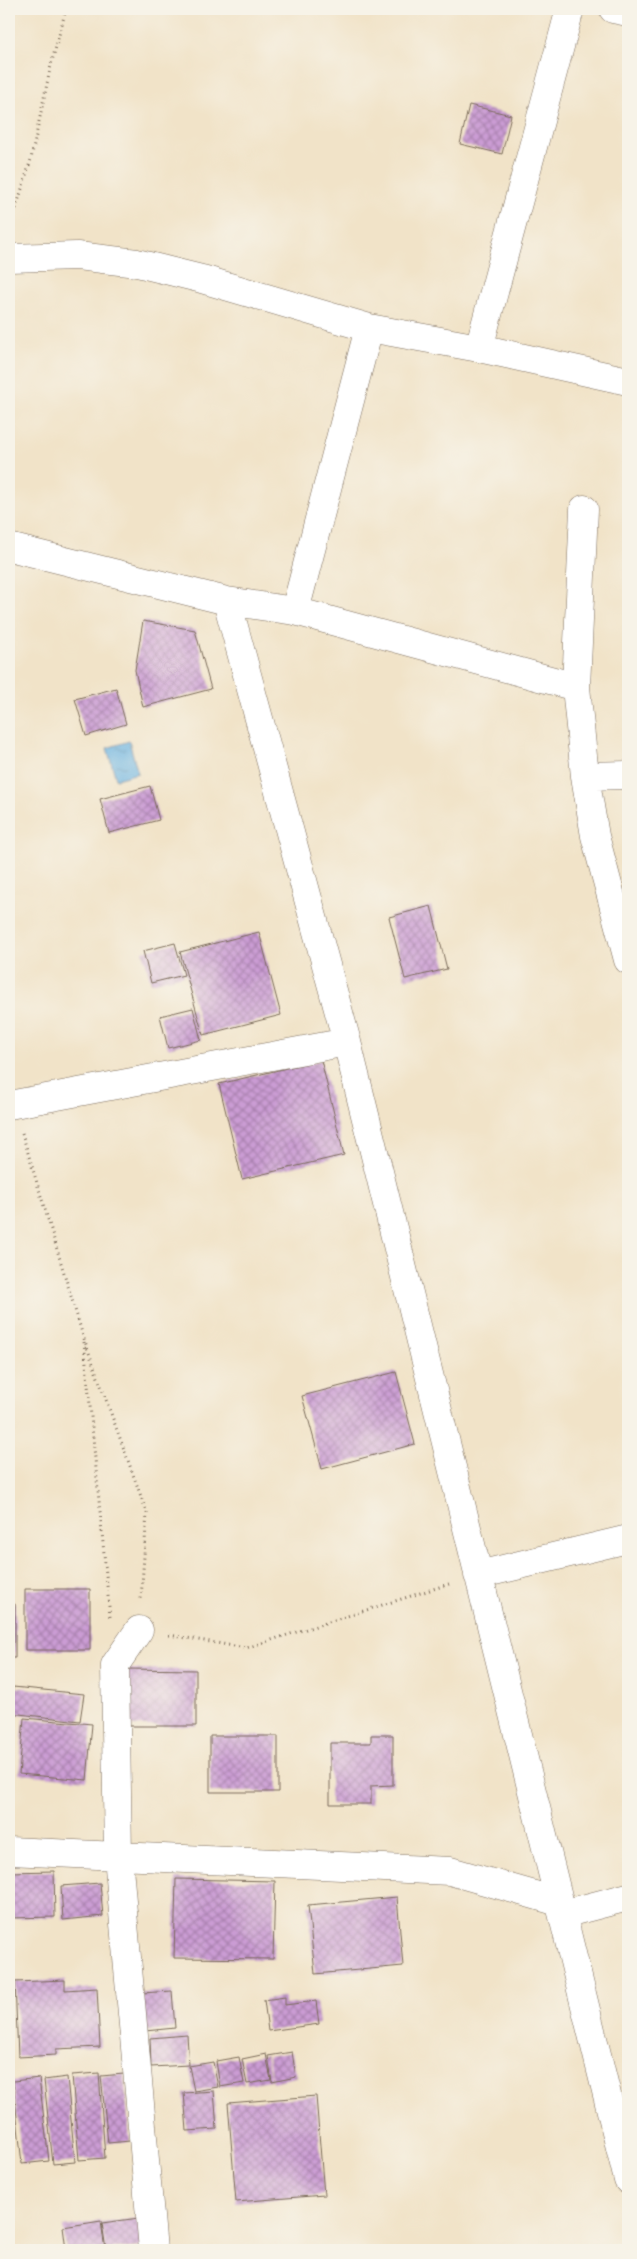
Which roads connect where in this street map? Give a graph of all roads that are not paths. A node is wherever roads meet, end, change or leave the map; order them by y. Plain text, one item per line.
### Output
1 (570, 9) edge
2 (614, 9) edge
3 (628, 12) edge
4 (9, 258) edge
5 (369, 328) junction
6 (479, 348) junction
7 (628, 381) edge
8 (584, 509) dead end
9 (9, 547) edge
10 (227, 601) junction
11 (295, 611) junction
12 (576, 687) junction
13 (628, 775) edge
14 (585, 776) junction
15 (628, 960) edge
16 (347, 1042) junction
17 (11, 1104) edge
18 (628, 1539) edge
19 (478, 1575) junction
20 (138, 1630) road end
21 (9, 1851) edge
22 (118, 1856) junction
23 (628, 1897) edge
24 (561, 1908) junction
25 (628, 2180) edge
26 (153, 2250) edge

1 - 6 street
2 - 3 street
4 - 5 street
5 - 6 street
5 - 11 street
6 - 7 street
8 - 12 street
9 - 10 street
10 - 11 street
10 - 16 street
11 - 12 street
12 - 14 street
13 - 14 street
14 - 15 street
16 - 17 street
16 - 19 street
18 - 19 street
19 - 24 street
20 - 22 street
21 - 22 street
22 - 24 street
22 - 26 street
23 - 24 street
24 - 25 street

